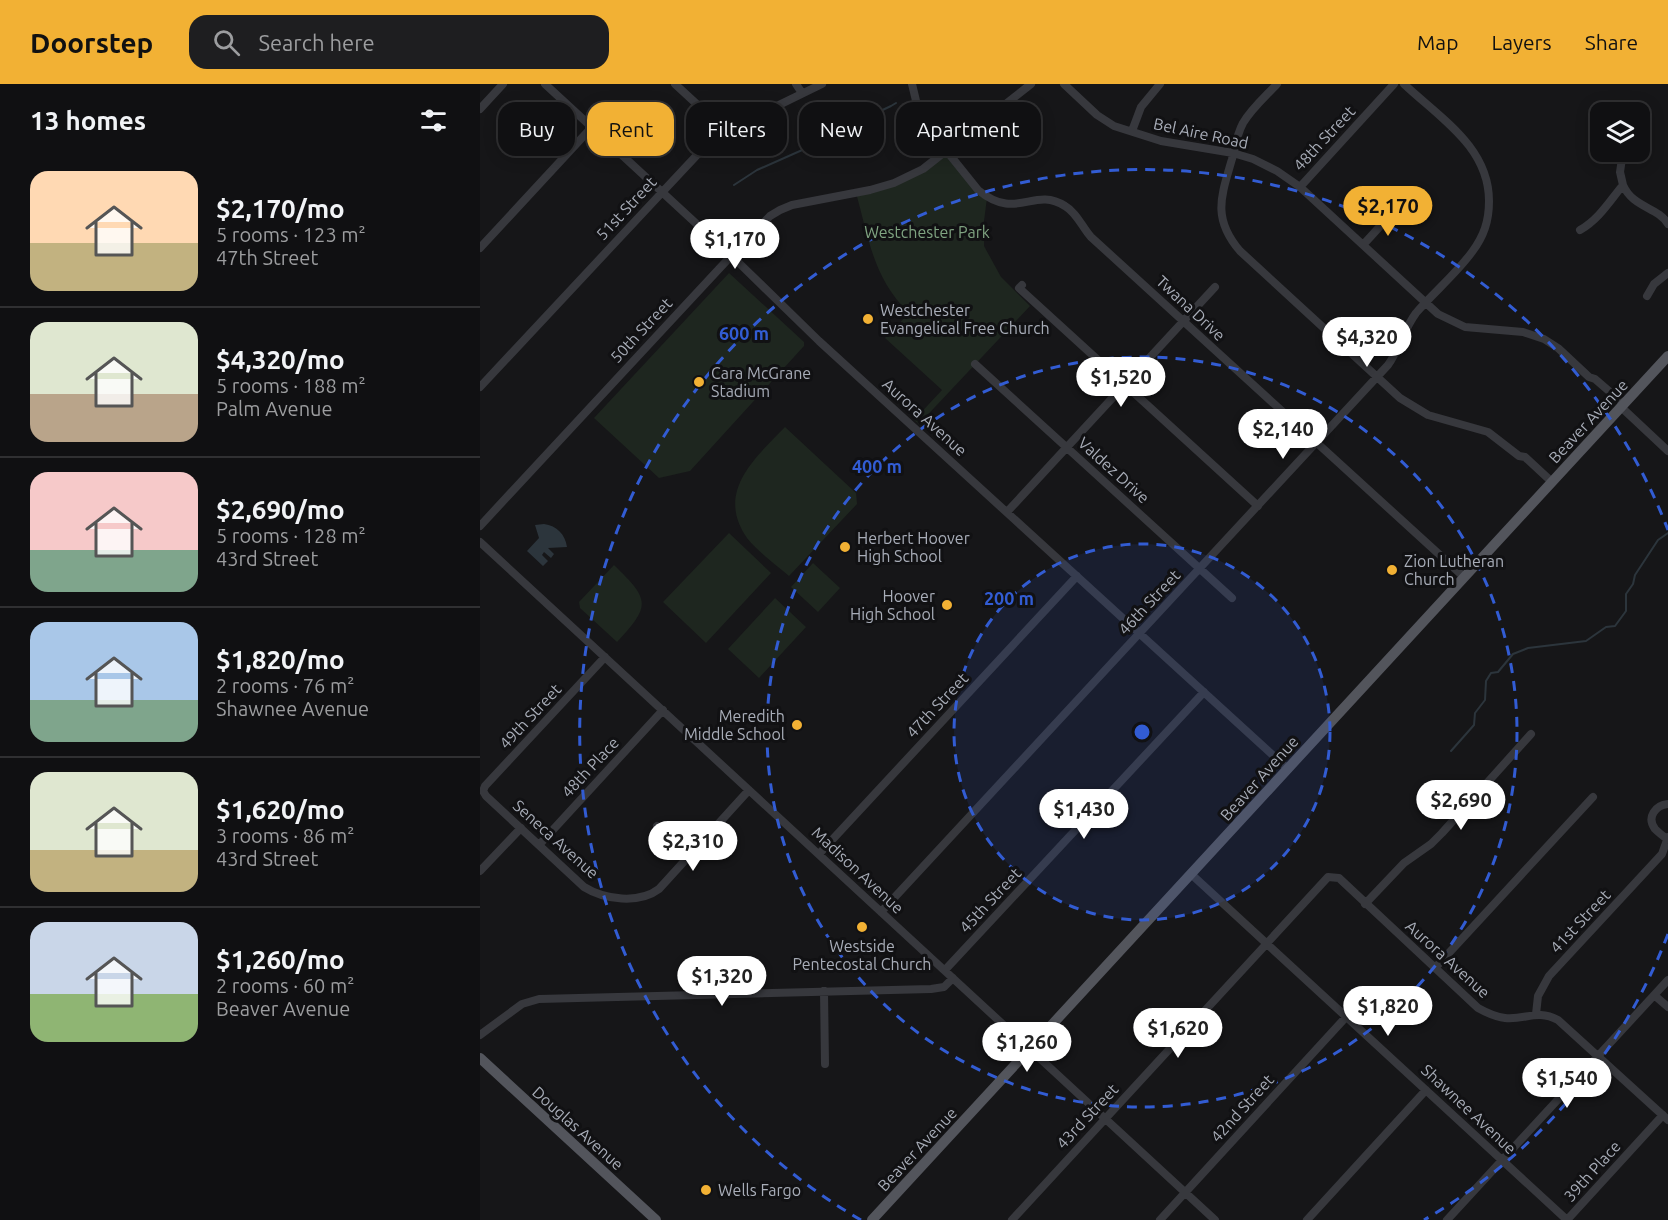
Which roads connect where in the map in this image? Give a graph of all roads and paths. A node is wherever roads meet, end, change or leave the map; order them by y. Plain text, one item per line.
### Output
1 (503, 84) edge
2 (545, 84) edge
3 (675, 84) edge
4 (796, 84) edge
5 (822, 84) edge
6 (912, 84) edge
7 (1031, 84) edge
8 (1064, 84) edge
9 (1160, 84) edge
10 (1277, 84) edge
11 (1394, 84) edge
12 (1404, 84) edge
13 (802, 93) junction
14 (694, 102) edge
15 (785, 102) edge
16 (916, 102) edge
17 (1008, 102) edge
18 (480, 109) edge
19 (587, 123) edge
20 (1132, 130) junction
21 (587, 131) edge
22 (1233, 153) junction
23 (622, 156) edge
24 (696, 156) edge
25 (941, 156) edge
26 (949, 156) edge
27 (1622, 162) edge
28 (1623, 185) junction
29 (1300, 187) junction
30 (661, 192) junction
31 (1393, 212) dead end
32 (1668, 224) edge
33 (1580, 230) dead end
34 (1363, 245) junction
35 (480, 248) edge
36 (730, 256) junction
37 (1668, 273) edge
38 (1022, 285) dead end
39 (1215, 287) dead end
40 (1647, 296) dead end
41 (1425, 303) junction
42 (1184, 321) junction
43 (1668, 356) edge
44 (975, 364) dead end
45 (1376, 377) junction
46 (1125, 384) junction
47 (480, 387) edge
48 (1622, 406) junction
49 (1316, 444) junction
50 (1067, 447) junction
51 (1668, 451) edge
52 (1552, 482) junction
53 (1258, 506) junction
54 (1007, 512) junction
55 (480, 526) edge
56 (480, 542) edge
57 (1200, 569) junction
58 (1077, 576) junction
59 (1464, 577) junction
60 (1232, 598) dead end
61 (1140, 634) junction
62 (604, 657) junction
63 (1204, 692) junction
64 (663, 710) junction
65 (1531, 734) dead end
66 (1288, 769) junction
67 (749, 790) junction
68 (486, 796) joint
69 (1593, 797) dead end
70 (1668, 804) edge
71 (657, 826) dead end
72 (521, 828) junction
73 (1667, 838) edge
74 (538, 845) junction
75 (819, 854) junction
76 (690, 855) junction
77 (480, 871) edge
78 (1191, 874) junction
79 (1332, 876) joint
80 (1365, 904) junction
81 (881, 912) junction
82 (1266, 943) junction
83 (1435, 968) junction
84 (945, 970) junction
85 (954, 978) junction
86 (1668, 980) edge
87 (824, 991) junction
88 (1654, 995) junction
89 (1668, 1007) edge
90 (1536, 1014) junction
91 (1346, 1017) junction
92 (480, 1035) edge
93 (1030, 1049) junction
94 (1598, 1056) junction
95 (480, 1058) edge
96 (825, 1064) dead end
97 (1426, 1090) junction
98 (1665, 1118) edge
99 (1105, 1119) junction
100 (1502, 1160) junction
101 (1185, 1193) junction
102 (656, 1220) edge
103 (872, 1220) edge
104 (1012, 1220) edge
105 (1160, 1220) edge
106 (1215, 1220) edge
107 (1307, 1220) edge
108 (1447, 1220) edge
109 (1567, 1220) edge

1 - 18 street
2 - 19 street, Aurora Avenue
3 - 14 street
4 - 13 street
5 - 13 street, 51st Street
6 - 16 street, Twana Drive
7 - 17 street, 50th Street
8 - 20 street, Bel Aire Road
9 - 20 street
10 - 22 street
11 - 29 street, 48th Street
12 - 41 street, 46th Street
13 - 15 street, 51st Street
20 - 22 street, Bel Aire Road
21 - 35 street
22 - 29 street, Bel Aire Road
22 - 45 street
23 - 30 street, Aurora Avenue
24 - 30 street, 51st Street
25 - 36 street, 50th Street
26 - 42 street, Twana Drive
27 - 28 street
28 - 32 street
28 - 33 street
29 - 34 street, Bel Aire Road
30 - 36 street, Aurora Avenue
30 - 47 street, 51st Street
31 - 34 street
34 - 41 street, Bel Aire Road
36 - 54 street, Aurora Avenue
36 - 55 street, 50th Street
37 - 40 street
38 - 46 street
39 - 42 street
41 - 45 street, 46th Street
41 - 48 street, Bel Aire Road
42 - 46 street
42 - 49 street, Twana Drive
43 - 48 main road, Beaver Avenue
44 - 50 street, Valdez Drive
45 - 49 street, 46th Street
45 - 52 street
46 - 50 street
46 - 53 street
48 - 51 street, Bel Aire Road
48 - 52 main road, Beaver Avenue
49 - 53 street, 46th Street
49 - 59 street, Twana Drive
50 - 54 street
50 - 57 street, Valdez Drive
52 - 59 main road, Beaver Avenue
53 - 57 street, 46th Street
54 - 58 street, Aurora Avenue
56 - 62 street, Madison Avenue
57 - 60 street, Valdez Drive
57 - 61 street, 46th Street
58 - 61 street, Aurora Avenue
58 - 75 street, 47th Street
59 - 66 main road, Beaver Avenue
61 - 63 street, Aurora Avenue
61 - 81 street, 46th Street
62 - 64 street, Madison Avenue
62 - 68 street, 49th Street
63 - 66 street, Aurora Avenue
63 - 84 street, 45th Street
64 - 67 street, Madison Avenue
64 - 74 street, 48th Place
65 - 80 street
66 - 78 main road, Beaver Avenue
67 - 75 street, Madison Avenue
67 - 76 street
68 - 72 street, Seneca Avenue
69 - 83 street
70 - 73 street
71 - 76 street
72 - 74 street, Seneca Avenue
72 - 77 street
73 - 90 street, 41st Street
74 - 76 street, Seneca Avenue
75 - 81 street, Madison Avenue
78 - 82 street, Shawnee Avenue
78 - 93 main road, Beaver Avenue
79 - 80 street, Aurora Avenue
79 - 82 street, 43rd Street
80 - 83 street, Aurora Avenue
81 - 84 street, Madison Avenue
82 - 91 street, Shawnee Avenue
82 - 99 street, 43rd Street
83 - 90 street, Aurora Avenue
84 - 85 street, Madison Avenue
85 - 87 street
85 - 93 street, Madison Avenue
86 - 88 street
87 - 92 street
87 - 96 street
88 - 89 street
88 - 94 street
90 - 94 street, Aurora Avenue
91 - 97 street, Shawnee Avenue
91 - 101 street, 42nd Street
93 - 99 street, Madison Avenue
93 - 103 main road, Beaver Avenue
94 - 98 street, Aurora Avenue
94 - 100 street
95 - 102 main road, Douglas Avenue
97 - 100 street, Shawnee Avenue
97 - 107 street
98 - 109 street, 39th Place
99 - 101 street, Madison Avenue
99 - 104 street, 43rd Street
100 - 108 street
100 - 109 street, Shawnee Avenue
101 - 105 street, 42nd Street
101 - 106 street, Madison Avenue

